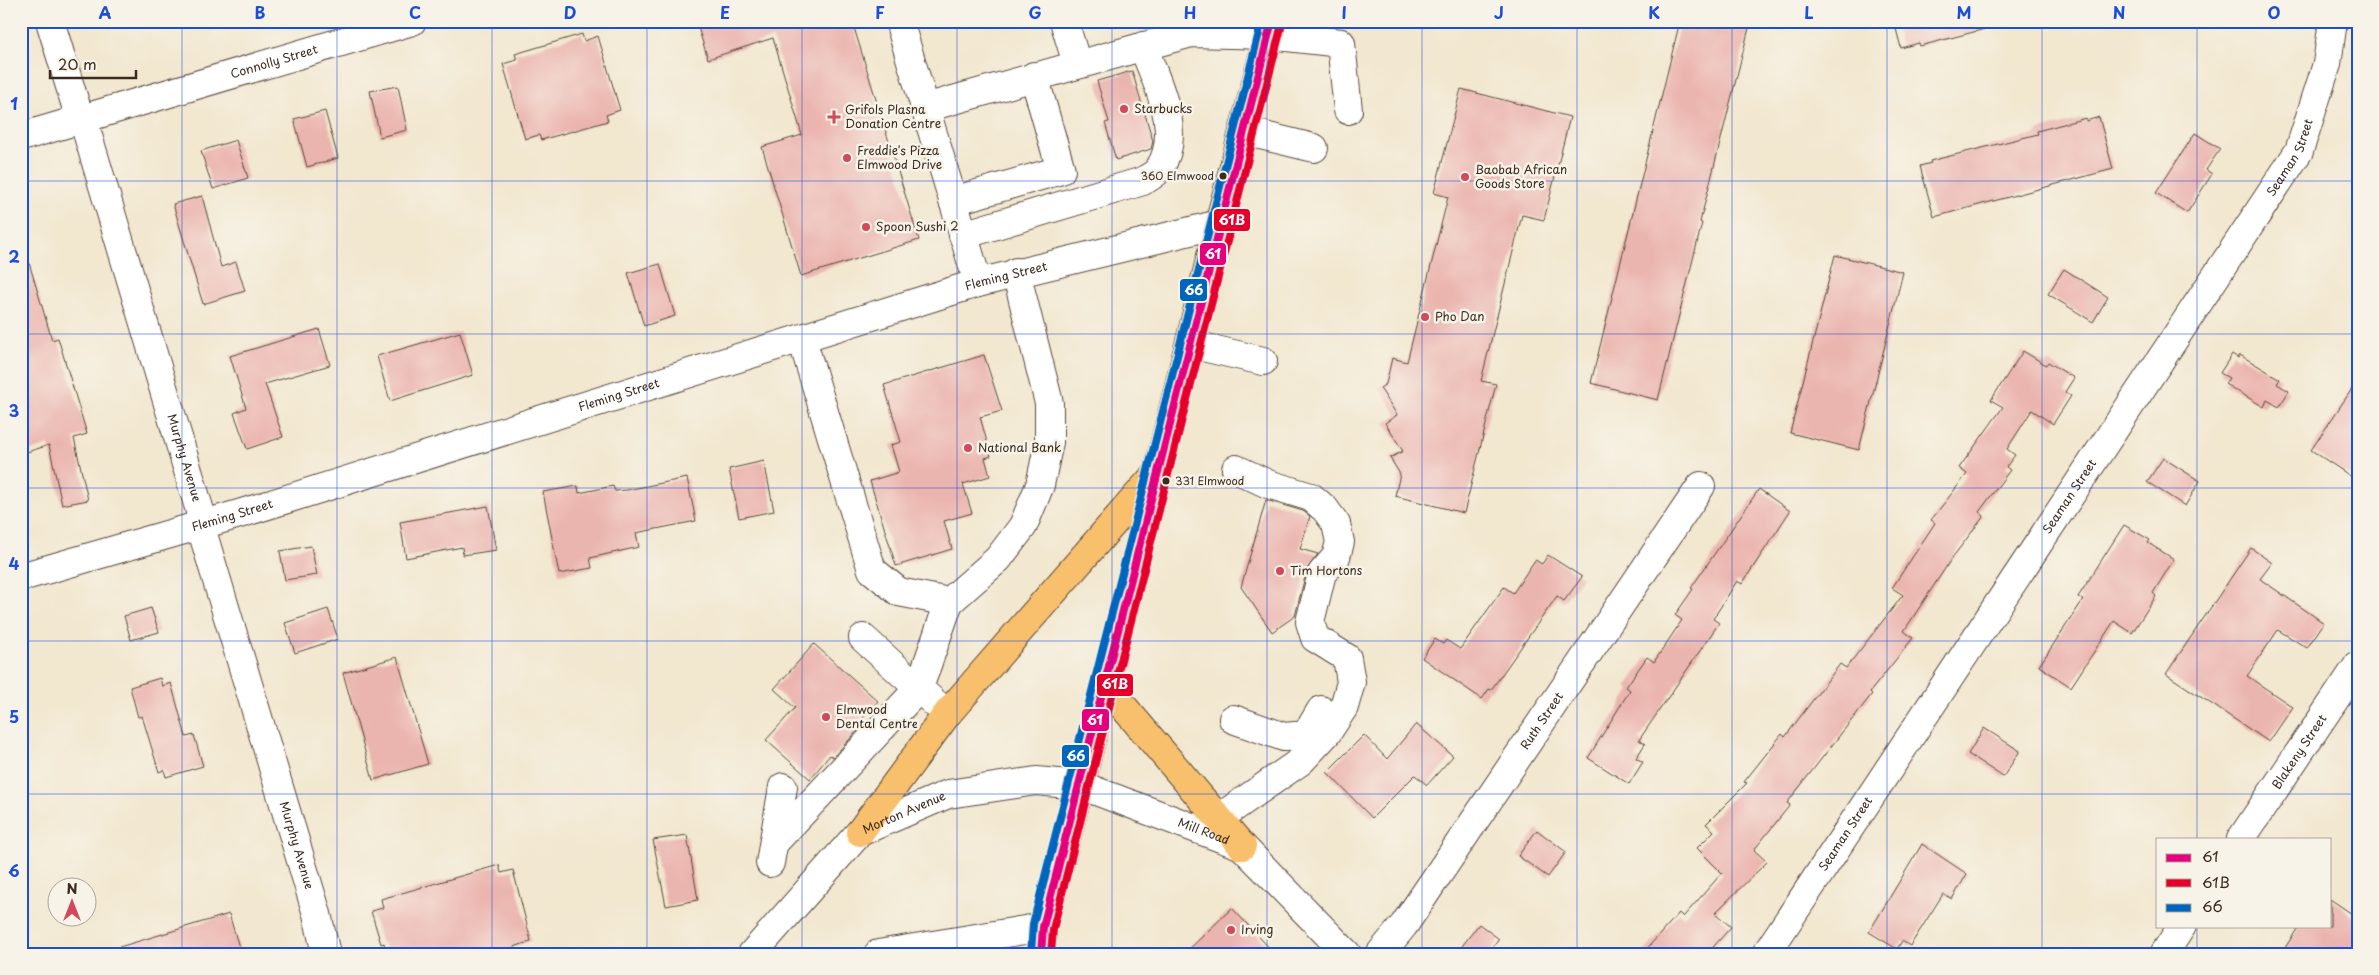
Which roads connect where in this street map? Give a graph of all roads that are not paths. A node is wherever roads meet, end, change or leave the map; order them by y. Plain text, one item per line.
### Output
1 (50, 21) edge
2 (412, 21) edge
3 (899, 21) edge
4 (1064, 21) edge
5 (2333, 21) edge
6 (1270, 28) edge
7 (1143, 46) junction
8 (1077, 64) junction
9 (1034, 76) junction
10 (925, 108) junction
11 (1348, 110) dead end
12 (84, 119) junction
13 (1244, 131) junction
14 (21, 137) edge
15 (1314, 148) dead end
16 (953, 201) junction
17 (1219, 224) junction
18 (963, 235) junction
19 (1016, 272) junction
20 (978, 283) junction
21 (802, 338) junction
22 (1190, 344) junction
23 (1263, 361) dead end
24 (1236, 469) dead end
25 (1158, 471) junction
26 (1701, 486) dead end
27 (200, 524) junction
28 (21, 577) edge
29 (949, 602) junction
30 (863, 638) dead end
31 (1346, 658) junction
32 (2358, 665) edge
33 (1106, 685) junction
34 (919, 688) junction
35 (947, 714) junction
36 (1232, 719) dead end
37 (1080, 785) junction
38 (783, 787) dead end
39 (1219, 818) junction
40 (860, 832) junction
41 (2242, 838) edge
42 (1242, 846) junction
43 (1043, 927) junction
44 (2181, 928) edge
45 (326, 954) edge
46 (752, 954) edge
47 (878, 954) edge
48 (1041, 954) edge
49 (1347, 954) edge
50 (1380, 954) edge
51 (1766, 954) edge
52 (2164, 954) edge

1 - 12 street, Murphy Avenue
2 - 12 street, Connolly Street
3 - 10 street
4 - 8 street
5 - 51 street, Seaman Street
6 - 7 street
6 - 11 street
6 - 13 main road
7 - 8 street
7 - 18 street
8 - 9 street
9 - 10 street
9 - 16 street
10 - 16 street
12 - 14 street, Connolly Street
12 - 27 street, Murphy Avenue
13 - 15 street
13 - 17 main road
16 - 18 street
17 - 19 street, Fleming Street
17 - 22 main road
18 - 20 street
19 - 20 street, Fleming Street
19 - 29 street
20 - 21 street, Fleming Street
21 - 27 street, Fleming Street
21 - 29 street
22 - 23 street
22 - 25 main road
24 - 31 street
25 - 33 main road
25 - 35 main road
26 - 50 street, Ruth Street
27 - 28 street, Fleming Street
27 - 45 street, Murphy Avenue
29 - 34 street
30 - 34 street
31 - 36 street
31 - 39 street
32 - 41 street, Blakeny Street
33 - 37 main road
33 - 39 main road
34 - 35 street
34 - 38 street
35 - 40 main road
37 - 40 street, Morton Avenue
37 - 42 street, Mill Road
37 - 43 main road
39 - 42 main road
40 - 46 street, Morton Avenue
42 - 49 street, Mill Road
43 - 47 street
43 - 48 main road
44 - 52 street

